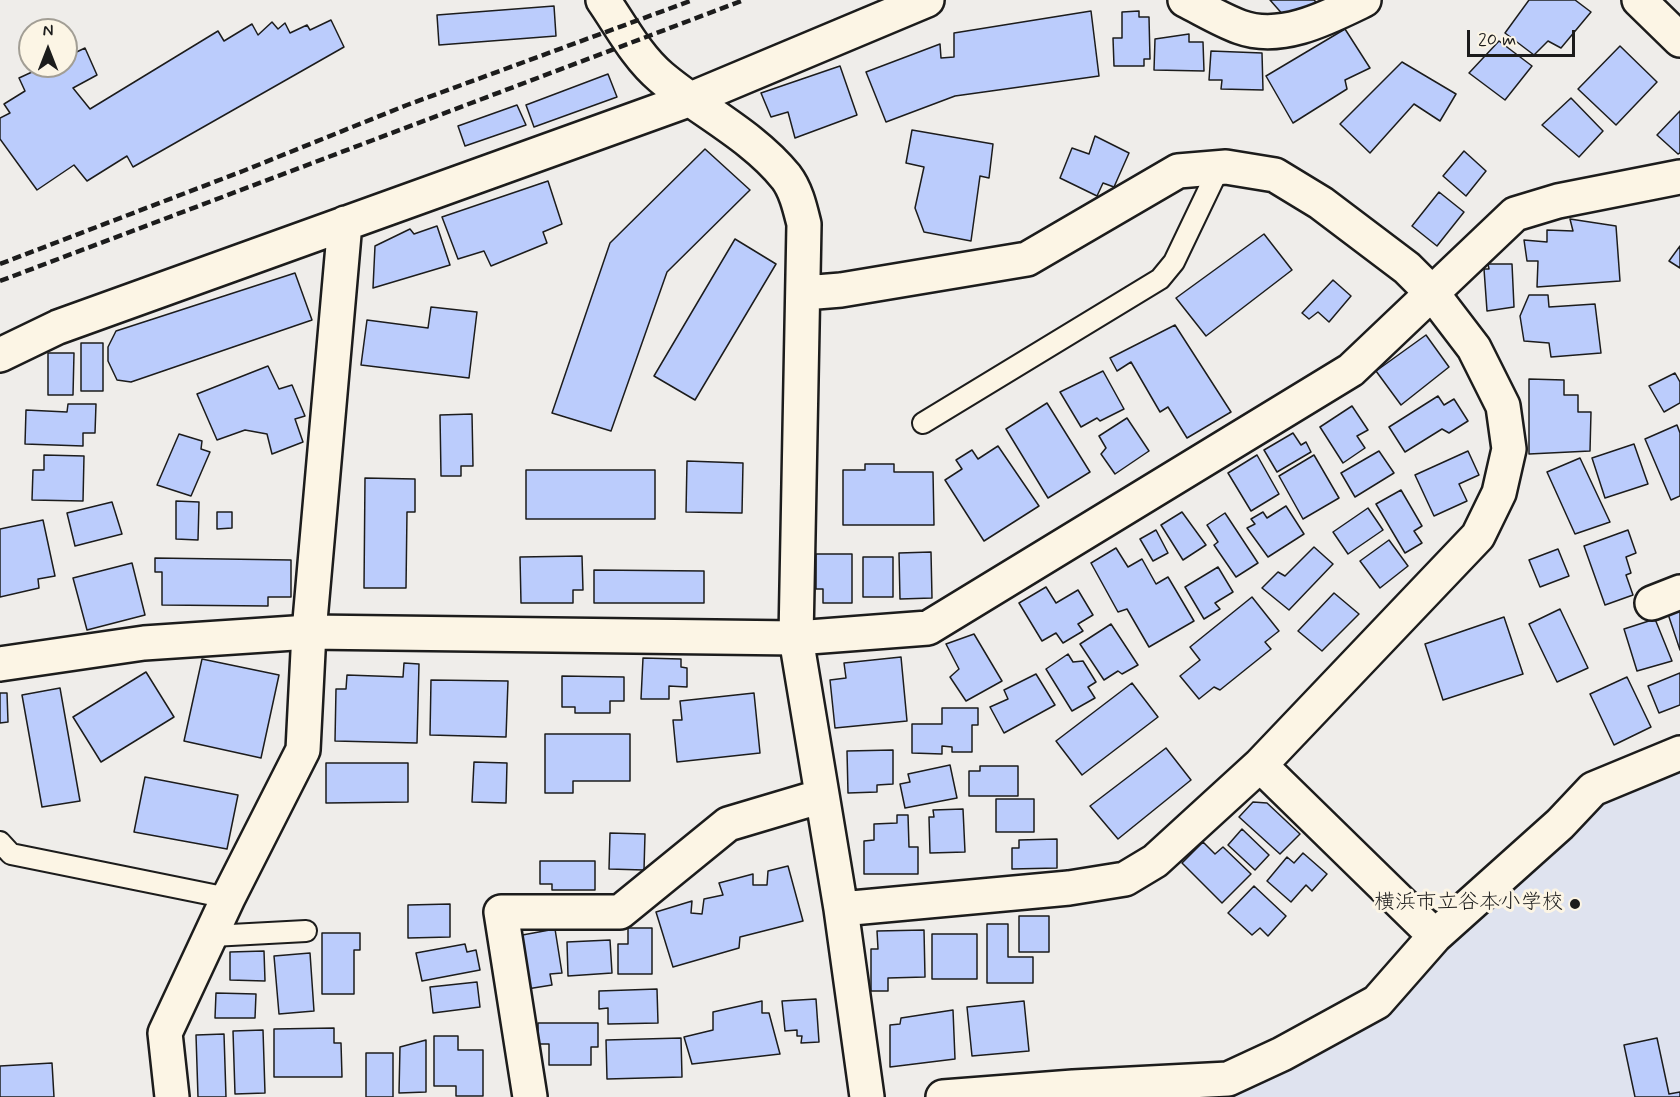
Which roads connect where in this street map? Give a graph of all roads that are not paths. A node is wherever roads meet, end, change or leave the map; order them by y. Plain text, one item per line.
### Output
1 (603, 0) edge
2 (927, 0) edge
3 (1185, 0) edge
4 (1365, 0) edge
5 (1639, 0) edge
6 (1680, 40) edge
7 (691, 99) junction
8 (1219, 168) junction
9 (1680, 177) edge
10 (345, 223) junction
11 (804, 293) junction
12 (1432, 293) junction
13 (0, 355) edge
14 (923, 423) dead end
15 (309, 632) junction
16 (796, 638) junction
17 (0, 664) edge
18 (1680, 753) edge
19 (1260, 765) junction
20 (822, 796) junction
21 (0, 842) edge
22 (228, 898) junction
23 (841, 909) junction
24 (306, 931) dead end
25 (212, 936) junction
26 (1435, 936) junction
27 (172, 1097) edge
28 (530, 1097) edge
29 (867, 1097) edge
30 (943, 1097) edge

1 - 7 street
2 - 7 street
3 - 4 street
5 - 6 street
7 - 10 street
7 - 11 street
8 - 11 street
8 - 12 street
8 - 14 lane
9 - 12 street
10 - 13 street
10 - 15 street
11 - 16 street
12 - 16 street
12 - 19 street
15 - 16 street
15 - 17 street
15 - 22 street
16 - 20 street
18 - 26 street
19 - 23 street
19 - 26 street
20 - 23 street
20 - 28 street
21 - 22 lane
22 - 25 street
23 - 29 street
24 - 25 lane
25 - 27 street
26 - 30 street

